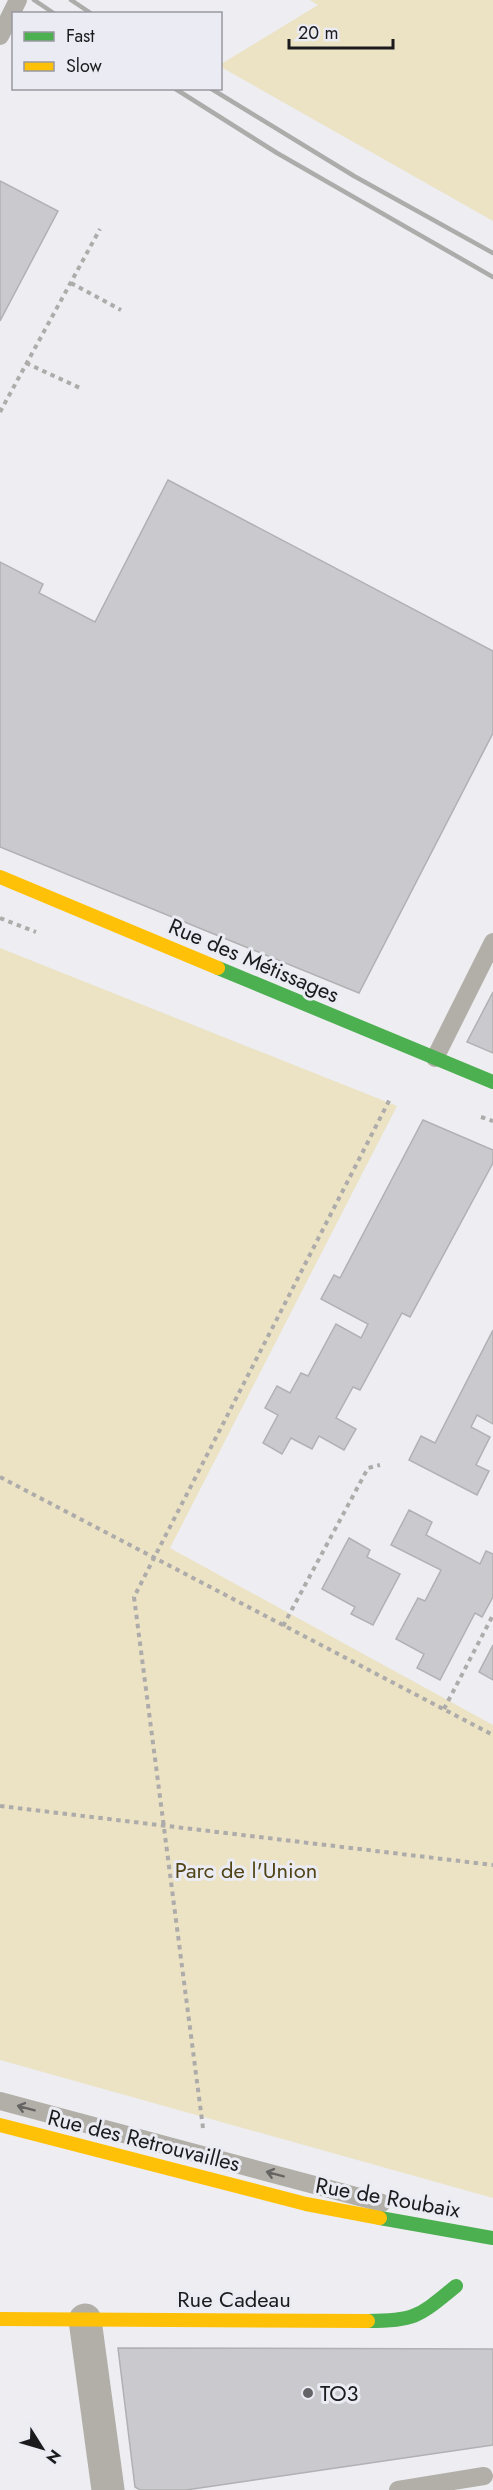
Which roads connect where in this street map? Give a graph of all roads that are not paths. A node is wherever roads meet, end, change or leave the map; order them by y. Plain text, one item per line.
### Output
1 (18, 0) edge
2 (0, 36) edge
3 (0, 877) edge
4 (493, 942) edge
5 (435, 1058) junction
6 (493, 1082) edge
7 (0, 2101) edge
8 (0, 2125) edge
9 (276, 2196) joint
10 (493, 2237) edge
11 (456, 2286) dead end
12 (0, 2319) edge
13 (85, 2320) junction
14 (484, 2476) dead end
15 (108, 2490) edge
16 (398, 2490) edge

1 - 2 lane
3 - 5 street, Rue des Métissages
4 - 5 lane
5 - 6 street, Rue des Métissages
10 -> 7 lane
8 - 9 street, Rue des Retrouvailles
9 - 10 street, Rue de Roubaix
11 - 13 street, Rue Cadeau
12 - 13 street, Rue Cadeau
13 - 15 street
14 - 16 lane

